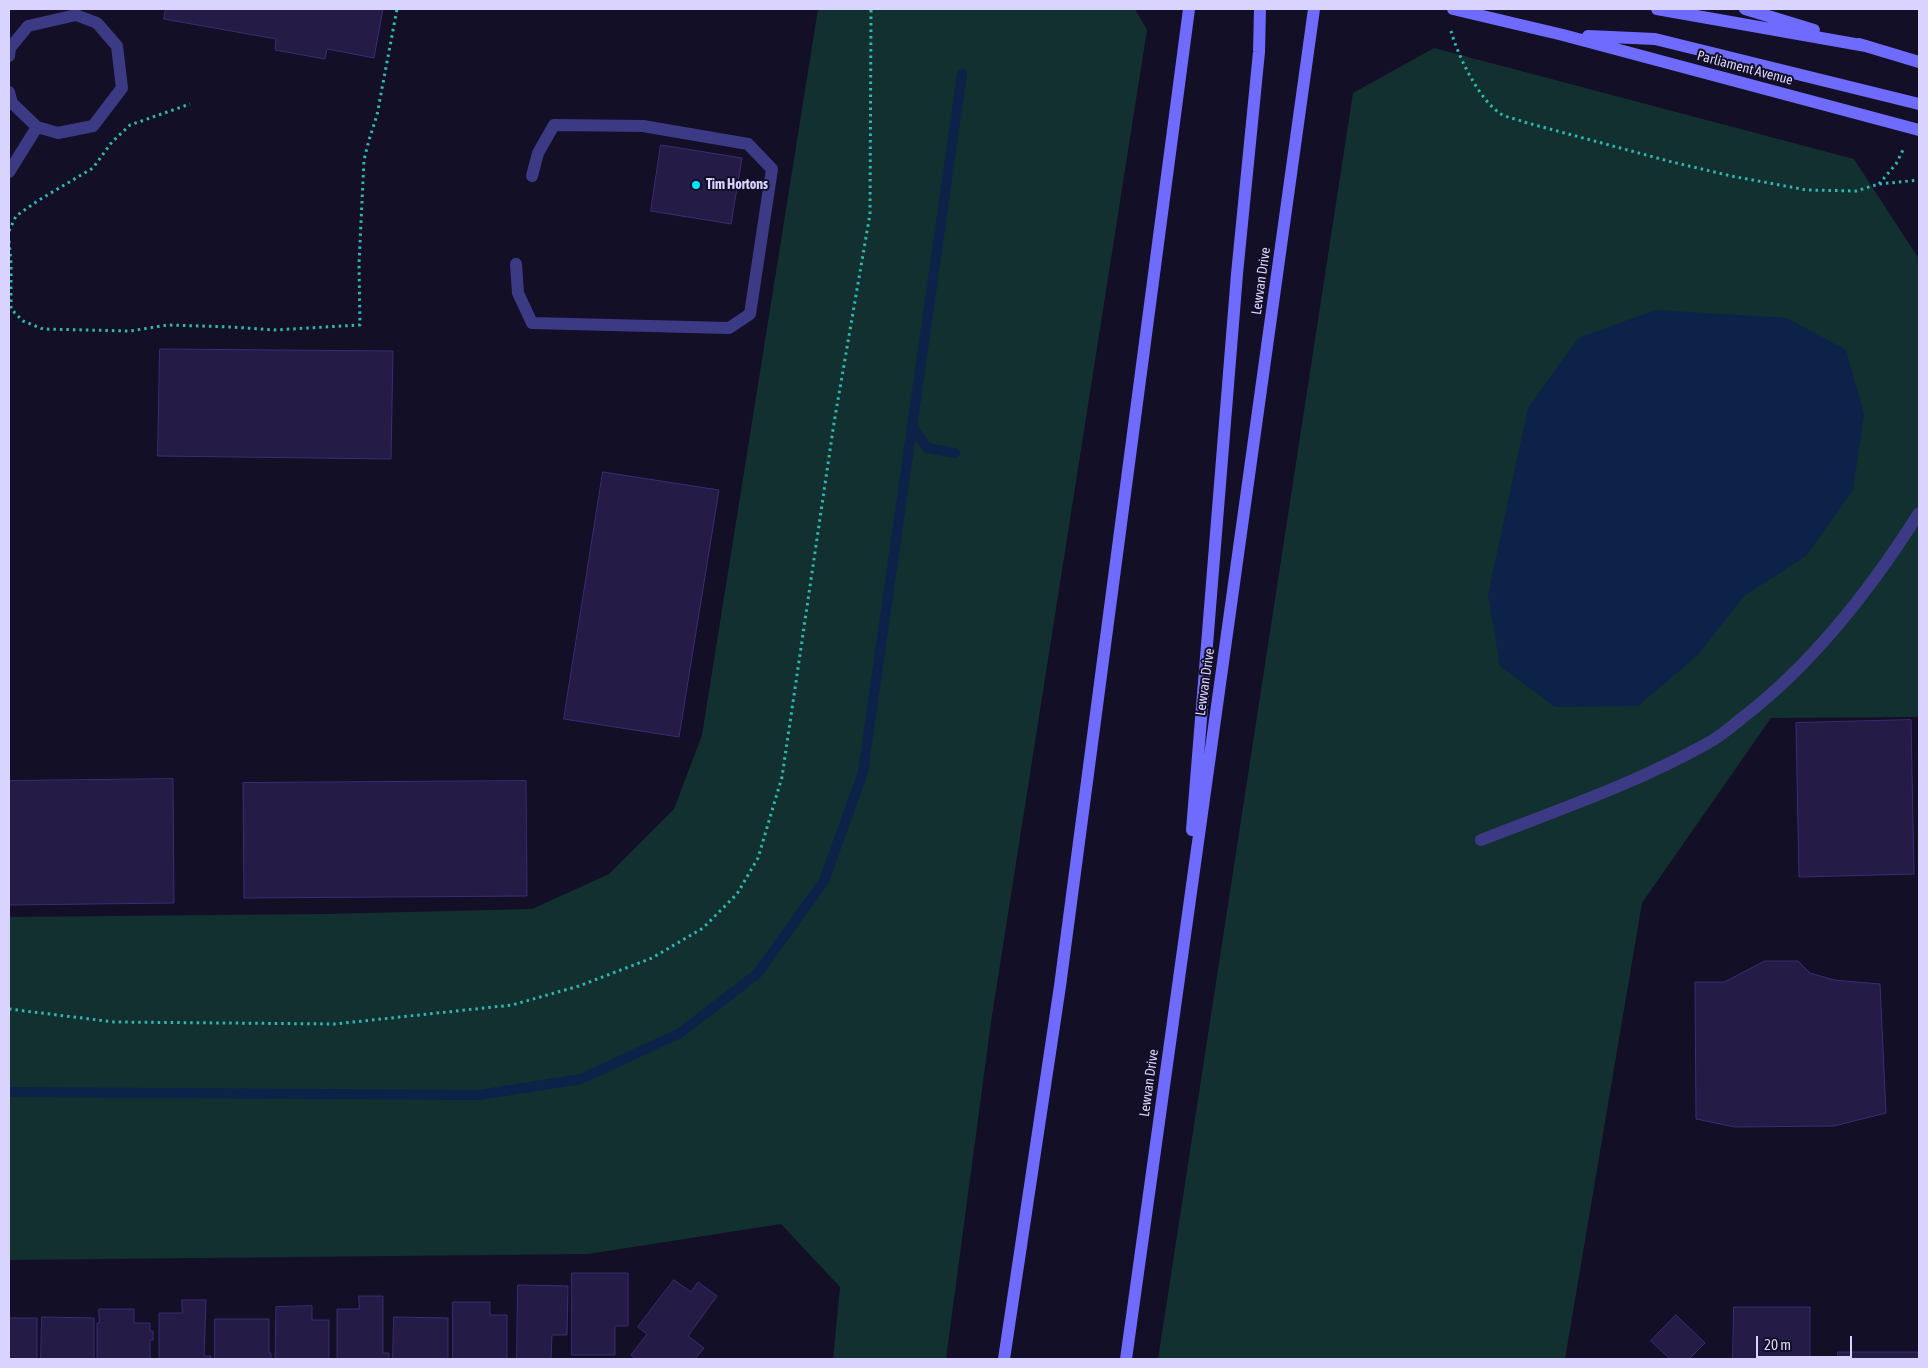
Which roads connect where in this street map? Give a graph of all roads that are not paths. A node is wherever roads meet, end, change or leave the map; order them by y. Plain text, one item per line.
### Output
1 (1189, 9) edge
2 (1260, 9) edge
3 (1314, 9) edge
4 (1453, 9) edge
5 (1657, 9) edge
6 (1745, 9) edge
7 (77, 12) edge
8 (1563, 35) junction
9 (1866, 46) junction
10 (9, 56) edge
11 (1919, 62) edge
12 (9, 92) edge
13 (1919, 104) edge
14 (37, 127) junction
15 (1919, 130) edge
16 (9, 172) edge
17 (532, 176) dead end
18 (516, 264) dead end
19 (1919, 512) edge
20 (1481, 840) dead end
21 (1180, 970) junction
22 (1004, 1359) edge
23 (1126, 1359) edge

1 - 22 main road
2 - 21 main road
3 - 21 main road, Lewvan Drive
4 - 8 main road, Parliament Avenue
5 - 9 main road
6 - 9 main road
7 - 10 lane
7 - 14 lane
8 - 13 main road, Parliament Avenue
8 - 15 main road, Parliament Avenue
9 - 11 main road
12 - 14 lane
14 - 16 lane
17 - 18 lane
19 - 20 lane
21 - 23 main road, Lewvan Drive

